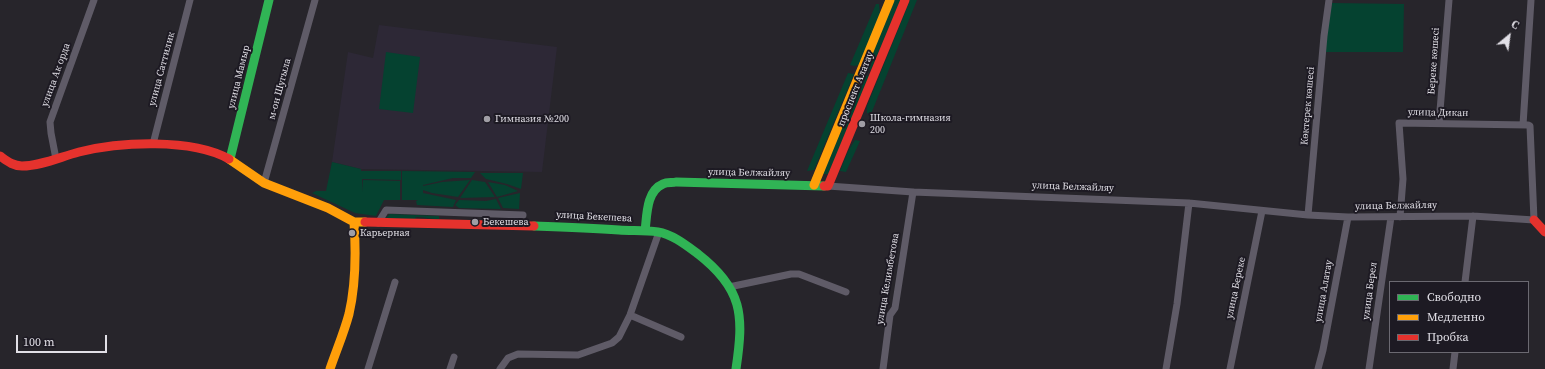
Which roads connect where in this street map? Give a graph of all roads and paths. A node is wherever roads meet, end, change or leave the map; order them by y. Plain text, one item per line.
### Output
1 (94, 0) edge
2 (190, 0) edge
3 (270, 0) edge
4 (315, 0) edge
5 (890, 0) edge
6 (904, 0) edge
7 (1329, 0) edge
8 (1449, 0) edge
9 (1531, 0) edge
10 (862, 71) junction
11 (874, 74) junction
12 (1439, 123) junction
13 (1523, 125) junction
14 (152, 144) junction
15 (0, 156) edge
16 (56, 159) junction
17 (230, 159) junction
18 (264, 183) junction
19 (814, 185) junction
20 (828, 186) junction
21 (913, 192) junction
22 (1189, 202) junction
23 (1262, 210) junction
24 (523, 215) dead end
25 (1308, 215) junction
26 (1473, 216) junction
27 (1348, 217) junction
28 (1391, 217) junction
29 (1400, 217) junction
30 (1534, 220) junction
31 (354, 222) junction
32 (378, 223) junction
33 (645, 231) junction
34 (659, 232) junction
35 (1545, 232) edge
36 (1464, 281) edge
37 (395, 282) dead end
38 (729, 287) junction
39 (846, 292) dead end
40 (630, 315) junction
41 (681, 337) dead end
42 (1455, 353) edge
43 (454, 357) dead end
44 (330, 369) edge
45 (368, 369) edge
46 (450, 369) edge
47 (500, 369) edge
48 (736, 369) edge
49 (883, 369) edge
50 (1166, 369) edge
51 (1230, 369) edge
52 (1318, 369) edge
53 (1369, 369) edge
54 (1453, 369) edge

1 - 16 street, улица Ак орда
2 - 14 street, улица Саттилик
3 - 17 main road, улица Мамыр
4 - 18 street, м-он Шугыла
5 - 10 main road, проспект Алатау
6 - 11 main road, проспект Алатау
7 - 25 street, Көктерек көшесі
8 - 12 street, Береке көшесі
9 - 13 street
10 - 11 main road
10 - 19 main road, проспект Алатау
11 - 20 main road, проспект Алатау
12 - 13 street, улица Дикан
12 - 29 street, улица Дикан
13 - 30 street
14 - 16 main road
14 - 17 main road
15 - 16 main road
17 - 18 main road
18 - 31 main road
19 - 20 main road, улица Белжайляу
19 - 33 main road, улица Белжайляу
20 - 21 street, улица Белжайляу
21 - 22 street, улица Белжайляу
21 - 49 street, улица Келимбетова
22 - 23 street, улица Белжайляу
22 - 50 street
23 - 25 street, улица Белжайляу
23 - 51 street, улица Береке
24 - 32 street
25 - 27 street, улица Белжайляу
26 - 29 street, улица Белжайляу
26 - 30 street, улица Белжайляу
26 - 36 street
27 - 28 street, улица Белжайляу
27 - 52 street, улица Алатау
28 - 29 street, улица Белжайляу
28 - 53 street, улица Берел
30 - 35 main road
31 - 32 main road, улица Бекешева
31 - 44 main road
32 - 33 main road, улица Бекешева
33 - 34 main road, улица Бекешева
34 - 38 main road, улица Бекешева
34 - 40 street
37 - 45 street
38 - 39 street
38 - 48 main road, улица Бекешева
40 - 41 street
40 - 47 street
42 - 54 street
43 - 46 street

